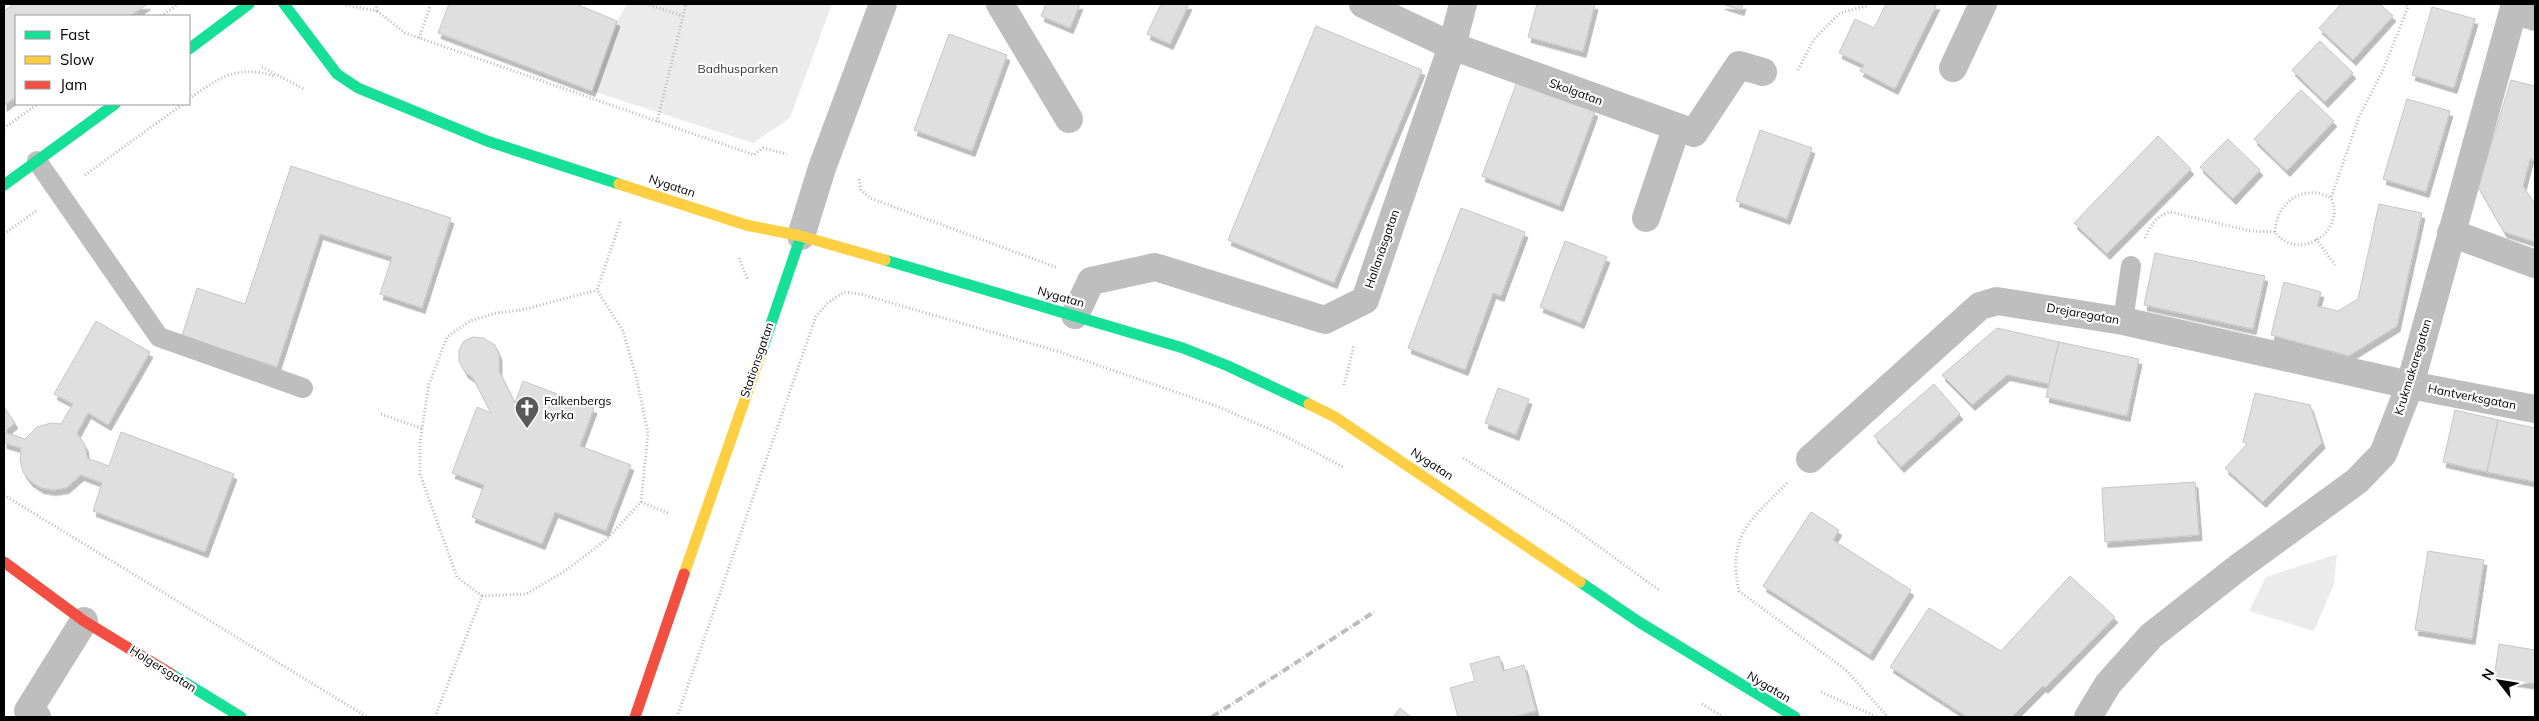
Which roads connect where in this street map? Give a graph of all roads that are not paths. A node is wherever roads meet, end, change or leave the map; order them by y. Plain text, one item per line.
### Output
1 (249, 4) edge
2 (284, 4) edge
3 (883, 4) edge
4 (1000, 4) edge
5 (1363, 4) edge
6 (1463, 4) edge
7 (1983, 4) edge
8 (2521, 10) edge
9 (1452, 46) junction
10 (190, 48) edge
11 (1953, 68) dead end
12 (1763, 72) road end
13 (114, 105) edge
14 (1069, 119) dead end
15 (1676, 129) junction
16 (37, 162) junction
17 (4, 185) edge
18 (1646, 218) dead end
19 (2451, 233) junction
20 (801, 236) junction
21 (2535, 264) edge
22 (2131, 266) road end
23 (1075, 315) junction
24 (2123, 321) junction
25 (2410, 385) junction
26 (303, 388) dead end
27 (2535, 409) edge
28 (1810, 460) road end
29 (4, 562) edge
30 (84, 621) junction
31 (31, 716) edge
32 (241, 717) edge
33 (635, 717) edge
34 (1795, 717) edge
35 (2088, 717) edge

1 - 10 street
2 - 20 street, Nygatan
3 - 20 street, Stationsgatan
4 - 14 street
5 - 9 street, Skolgatan
6 - 9 street, Hallanäsgatan
7 - 11 street
8 - 19 street, Krukmakaregatan
9 - 15 street, Skolgatan
9 - 23 street, Hallanäsgatan
12 - 15 street, Skolgatan
13 - 16 street
15 - 18 street
16 - 17 street
16 - 26 lane
19 - 21 street
19 - 25 street, Krukmakaregatan
20 - 23 street, Nygatan
20 - 33 street, Stationsgatan
22 - 24 lane
23 - 34 street, Nygatan
24 - 25 street, Drejaregatan
24 - 28 street, Drejaregatan
25 - 27 street, Hantverksgatan
25 - 35 street, Krukmakaregatan
29 - 30 street, Holgersgatan
30 - 31 street
30 - 32 street, Holgersgatan

